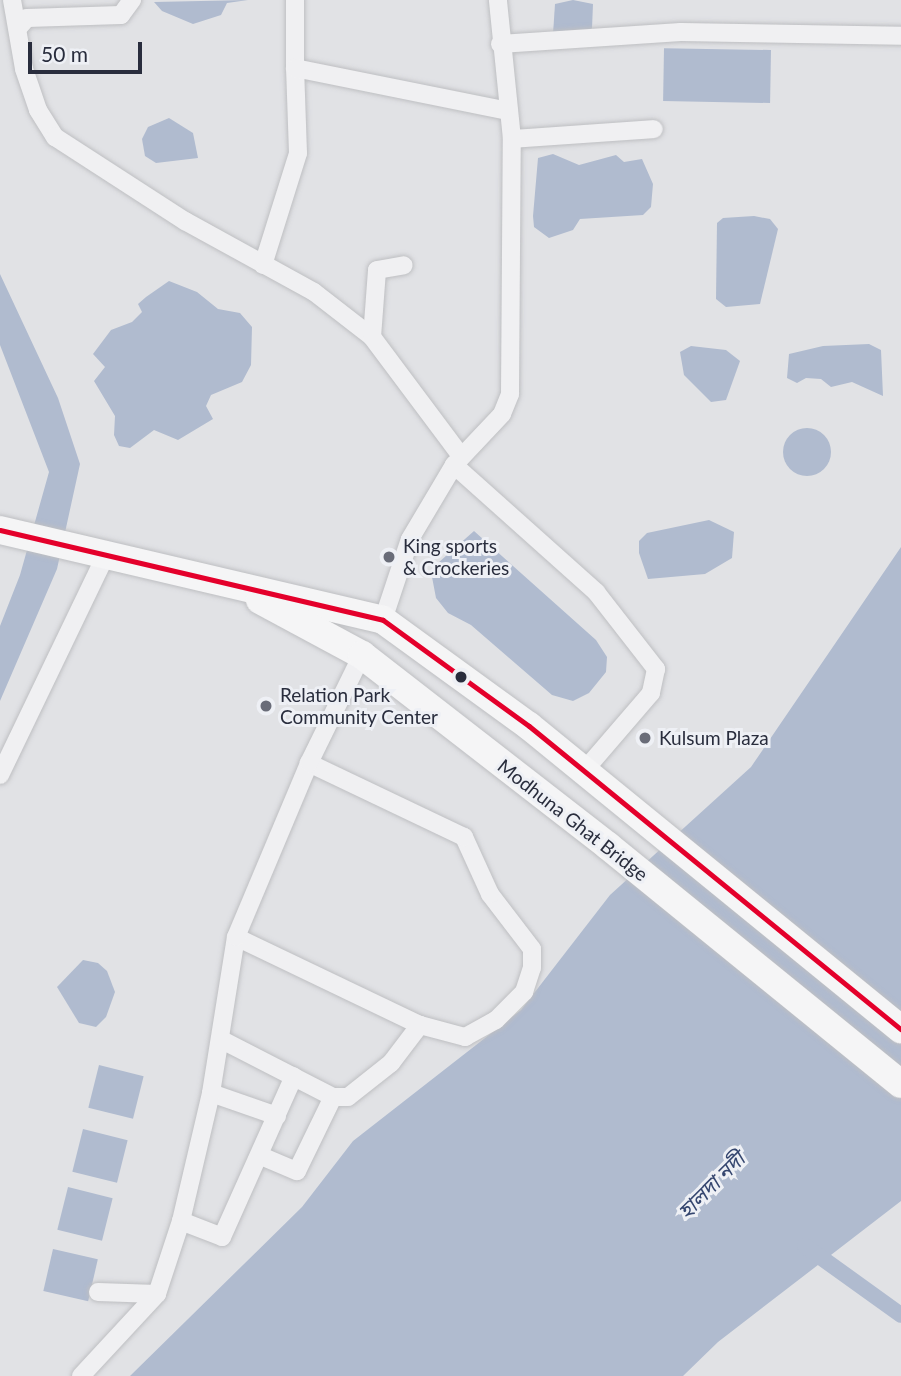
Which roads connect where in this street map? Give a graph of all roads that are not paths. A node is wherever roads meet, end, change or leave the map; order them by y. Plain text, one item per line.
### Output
1 (12, 0) edge
2 (132, 0) edge
3 (295, 0) edge
4 (498, 0) edge
5 (19, 27) junction
6 (901, 36) edge
7 (500, 44) junction
8 (295, 68) junction
9 (509, 111) junction
10 (654, 129) dead end
11 (512, 139) junction
12 (263, 265) junction
13 (404, 265) dead end
14 (372, 338) junction
15 (458, 460) junction
16 (7, 531) edge
17 (106, 555) junction
18 (227, 583) junction
19 (383, 620) junction
20 (362, 655) junction
21 (309, 764) junction
22 (584, 771) junction
23 (0, 775) edge
24 (236, 937) junction
25 (420, 1025) junction
26 (901, 1029) edge
27 (220, 1039) junction
28 (294, 1076) junction
29 (901, 1084) edge
30 (211, 1093) junction
31 (332, 1097) junction
32 (277, 1116) junction
33 (261, 1156) junction
34 (181, 1221) junction
35 (98, 1292) dead end
36 (157, 1294) junction
37 (82, 1376) edge

1 - 5 street
2 - 5 street
3 - 8 street
4 - 7 street
5 - 12 street
6 - 7 street
7 - 9 street
8 - 9 street
8 - 12 street
9 - 11 street
10 - 11 street
11 - 15 street
12 - 14 street
13 - 14 street
14 - 15 street
15 - 19 street
15 - 22 street
16 - 17 main road
17 - 18 main road
17 - 23 street
18 - 19 main road
18 - 20 main road, Modhuna Ghat Bridge
19 - 22 main road
20 - 21 street
20 - 29 main road, Modhuna Ghat Bridge
21 - 24 street
21 - 25 street
22 - 26 main road
24 - 25 street
24 - 27 street
25 - 31 street
27 - 28 street
27 - 30 street
28 - 31 street
28 - 32 street
30 - 32 street
30 - 34 street
31 - 33 street
32 - 33 street
33 - 34 street
34 - 36 street
35 - 36 street
36 - 37 street

